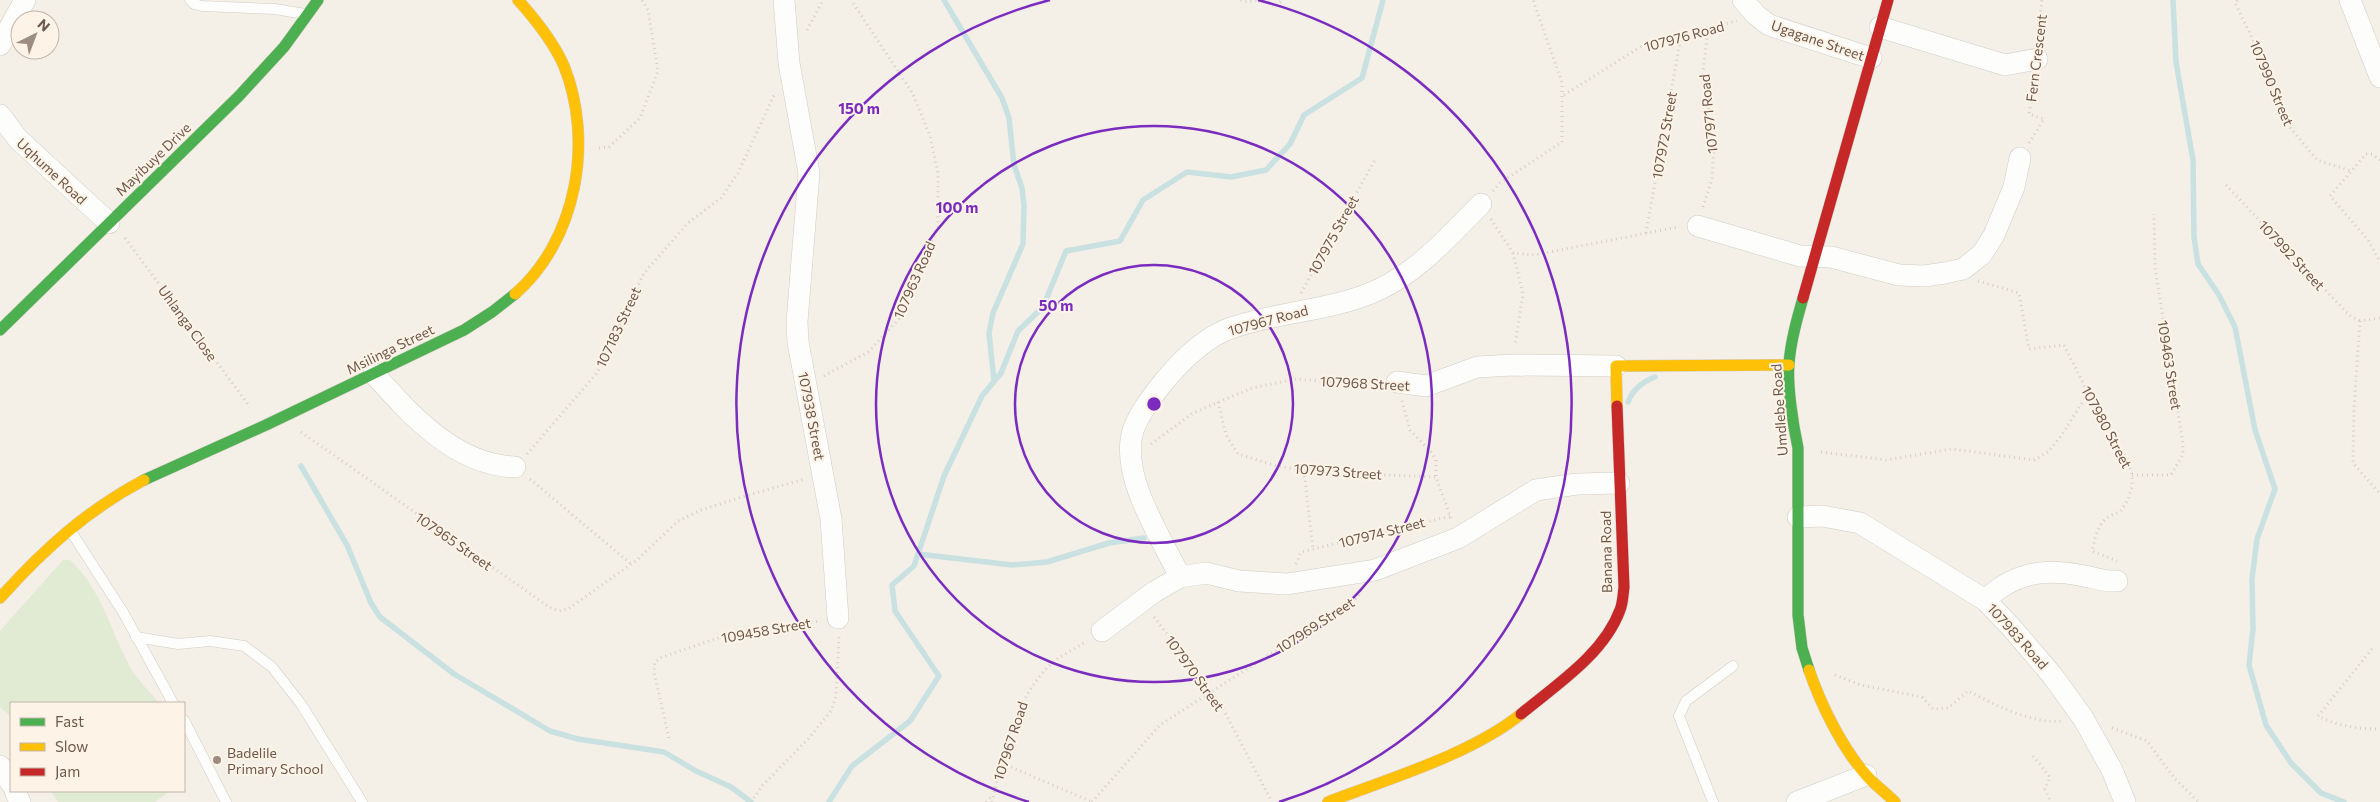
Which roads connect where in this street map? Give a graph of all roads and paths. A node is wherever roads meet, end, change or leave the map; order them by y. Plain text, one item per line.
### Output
1 (25, 0) edge
2 (190, 0) edge
3 (318, 0) edge
4 (518, 0) edge
5 (642, 0) edge
6 (784, 0) edge
7 (851, 0) edge
8 (1241, 0) edge
9 (1259, 0) edge
10 (1264, 0) edge
11 (1282, 0) edge
12 (1533, 0) edge
13 (1888, 0) edge
14 (2042, 0) edge
15 (2237, 0) edge
16 (2350, 0) edge
17 (1750, 8) edge
18 (309, 14) junction
19 (1880, 27) junction
20 (1708, 30) junction
21 (1681, 36) junction
22 (0, 45) edge
23 (1871, 58) junction
24 (2037, 59) junction
25 (788, 63) junction
26 (2380, 74) edge
27 (1564, 95) junction
28 (0, 115) edge
29 (579, 151) junction
30 (1376, 158) dead end
31 (2020, 158) joint
32 (2380, 160) edge
33 (2351, 171) junction
34 (2226, 185) dead end
35 (1480, 204) junction
36 (2154, 214) dead end
37 (109, 223) junction
38 (1698, 226) junction
39 (1646, 233) junction
40 (1512, 253) junction
41 (1814, 256) junction
42 (2380, 262) edge
43 (1963, 268) junction
44 (1290, 313) junction
45 (2380, 318) edge
46 (2360, 321) junction
47 (0, 330) edge
48 (1512, 365) junction
49 (1789, 365) junction
50 (1616, 366) junction
51 (374, 374) junction
52 (1397, 382) junction
53 (806, 386) junction
54 (2089, 392) junction
55 (1218, 402) junction
56 (280, 418) junction
57 (264, 426) junction
58 (1798, 448) junction
59 (1130, 459) junction
60 (515, 467) junction
61 (1304, 471) junction
62 (823, 475) junction
63 (2132, 475) junction
64 (1436, 477) junction
65 (1619, 483) junction
66 (2380, 494) edge
67 (1451, 516) junction
68 (1798, 517) junction
69 (69, 529) junction
70 (1458, 538) junction
71 (1313, 549) junction
72 (631, 564) junction
73 (1375, 570) junction
74 (1180, 577) junction
75 (2118, 581) joint
76 (1287, 584) junction
77 (0, 598) edge
78 (1141, 600) junction
79 (1985, 600) junction
80 (838, 618) junction
81 (1102, 631) joint
82 (136, 637) junction
83 (2372, 649) dead end
84 (1806, 664) junction
85 (1733, 666) dead end
86 (1211, 693) junction
87 (172, 702) edge
88 (2083, 718) junction
89 (185, 722) edge
90 (2380, 729) edge
91 (669, 738) dead end
92 (2032, 756) dead end
93 (1002, 763) junction
94 (0, 766) edge
95 (1866, 775) junction
96 (10, 781) edge
97 (993, 795) junction
98 (226, 802) edge
99 (362, 802) edge
100 (751, 802) edge
101 (986, 802) edge
102 (992, 802) edge
103 (1092, 802) edge
104 (1272, 802) edge
105 (1328, 802) edge
106 (1713, 802) edge
107 (1797, 802) edge
108 (1895, 802) edge
109 (2051, 802) edge
110 (2125, 802) edge
111 (2199, 802) edge

1 - 22 street
2 - 18 lane
3 - 18 street, Mayibuye Drive
4 - 29 street, Msilinga Street
5 - 29 path
6 - 25 street, 107938 Street
7 - 53 path, 107963 Road
8 - 9 path
10 - 11 path
12 - 27 path
13 - 19 street, Umdlebe Road
14 - 24 path, Fern Crescent
15 - 33 path, 107990 Street
16 - 26 street
17 - 20 path, 107976 Road
17 - 23 street, Ugagane Street
18 - 37 street, Mayibuye Drive
19 - 23 street, Umdlebe Road
19 - 24 street
20 - 21 path, 107976 Road
20 - 38 path, 107971 Road
21 - 27 path, 107976 Road
21 - 39 path, 107972 Street
23 - 41 street, Umdlebe Road
24 - 31 path, Fern Crescent
25 - 53 street, 107938 Street
25 - 60 path, 107183 Street
27 - 35 path
28 - 37 street, Uqhume Road
29 - 51 street, Msilinga Street
30 - 44 path, 107975 Street
31 - 43 street
32 - 33 path
33 - 42 path
34 - 46 path, 107992 Street
35 - 40 path
35 - 44 street, 107967 Road
36 - 63 path, 109463 Street
37 - 47 street, Mayibuye Drive
37 - 57 path, Uhlanga Close
38 - 39 path
38 - 41 street
39 - 40 path
40 - 48 path
41 - 43 street
41 - 49 street, Umdlebe Road
43 - 54 path, 107980 Street
44 - 59 street, 107967 Road
45 - 46 path
46 - 66 path
48 - 50 street, 107968 Street
48 - 52 street, 107968 Street
49 - 50 street
49 - 58 street, Umdlebe Road
50 - 65 street, Banana Road
51 - 56 street, Msilinga Street
51 - 60 street
52 - 55 path, 107968 Street
52 - 64 path
53 - 62 street, 107938 Street
54 - 58 path
54 - 63 path, 107980 Street
55 - 59 path, 107968 Street
55 - 61 path, 107973 Street
56 - 57 street, Msilinga Street
56 - 72 path, 107965 Street
57 - 69 street, Msilinga Street
58 - 68 street, Umdlebe Road
59 - 74 street, 107967 Road
60 - 72 path
61 - 64 path, 107973 Street
61 - 71 path
62 - 72 path, 107965 Street
62 - 80 street, 107938 Street
63 - 75 path, 107980 Street
64 - 67 path
65 - 70 street
65 - 105 street, Banana Road
67 - 70 path
67 - 71 path, 107974 Street
68 - 79 street, 107983 Road
68 - 84 street, Umdlebe Road
69 - 77 street, Msilinga Street
69 - 82 lane
70 - 73 street
71 - 76 path, 107974 Street
73 - 76 street
73 - 86 path, 107969 Street
74 - 76 street
74 - 78 street
75 - 79 street
78 - 81 street
78 - 86 path, 107970 Street
79 - 88 street, 107983 Road
80 - 91 path, 109458 Street
80 - 100 path
81 - 93 path, 107967 Road
82 - 87 lane
82 - 99 lane
83 - 90 path
84 - 88 path
84 - 95 street, Umdlebe Road
85 - 106 lane
86 - 103 path, 107969 Street
86 - 104 path, 107970 Street
88 - 110 street, 107983 Road
88 - 111 path
89 - 98 lane
92 - 109 path
93 - 97 path, 107967 Road
93 - 103 path
94 - 96 street
95 - 107 street
95 - 108 street, Umdlebe Road
97 - 101 path
97 - 102 path, 107967 Road

